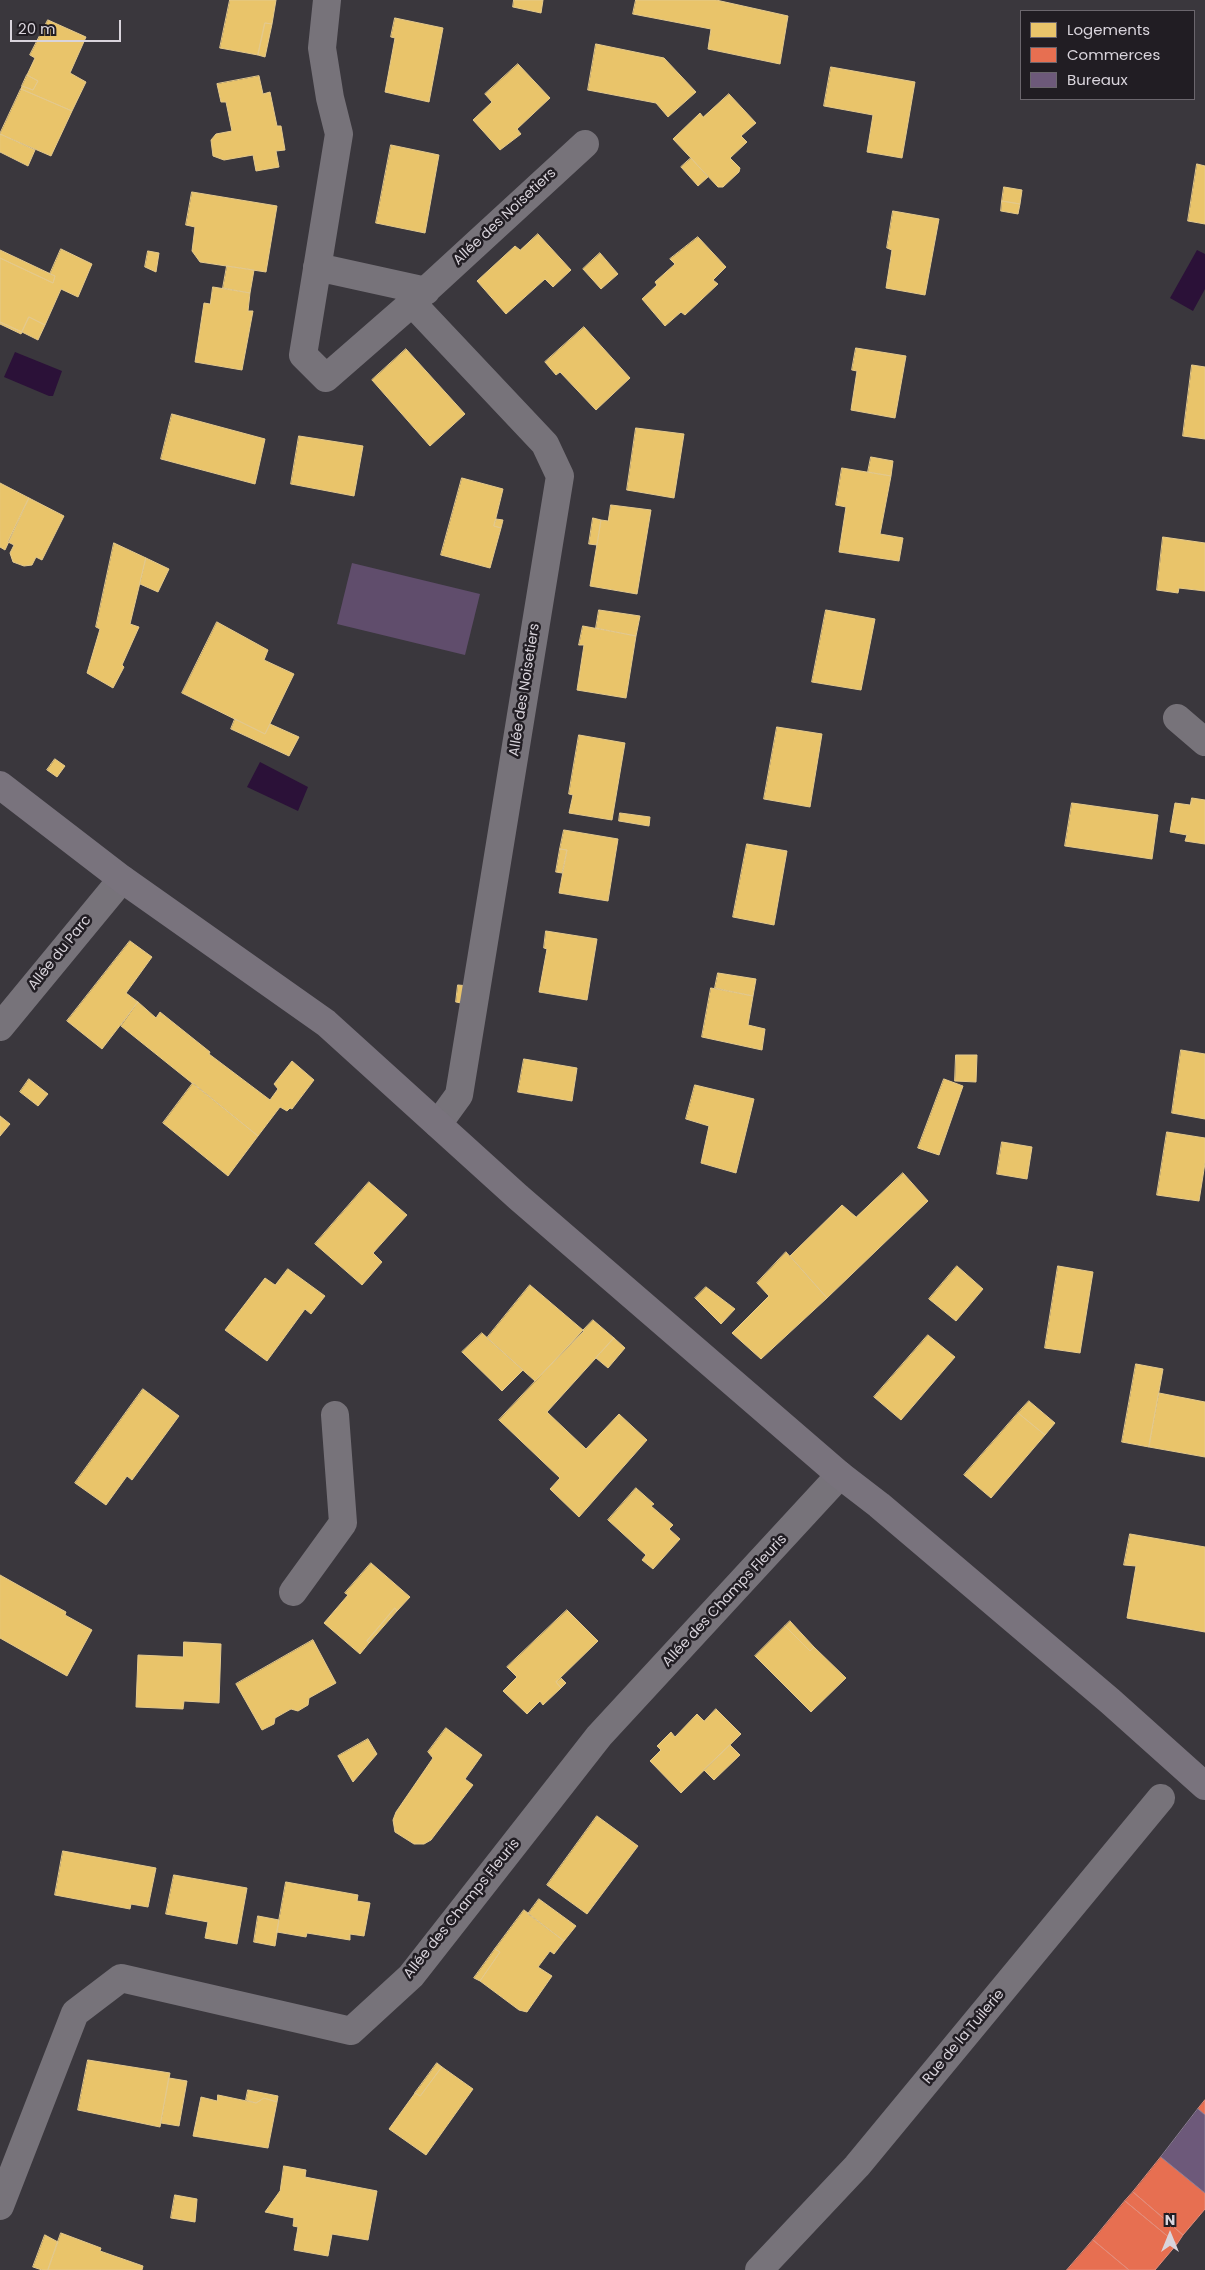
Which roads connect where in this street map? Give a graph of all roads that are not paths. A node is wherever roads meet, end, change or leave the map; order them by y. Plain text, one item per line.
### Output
1 (327, 0) edge
2 (585, 144) dead end
3 (317, 267) junction
4 (419, 297) junction
5 (1177, 718) dead end
6 (1205, 742) edge
7 (0, 786) edge
8 (122, 879) junction
9 (0, 1027) edge
10 (438, 1124) junction
11 (335, 1415) dead end
12 (840, 1475) junction
13 (293, 1592) dead end
14 (1205, 1786) edge
15 (1161, 1798) dead end
16 (0, 2206) edge
17 (759, 2270) edge

1 - 3 street, Allée des Noisetiers
2 - 4 street, Allée des Noisetiers
3 - 4 street
3 - 4 street, Allée des Noisetiers
4 - 10 street, Allée des Noisetiers
5 - 6 street
7 - 8 main road
8 - 9 street, Allée du Parc
8 - 10 main road
10 - 12 main road
11 - 13 street
12 - 14 main road
12 - 16 street, Allée des Champs Fleuris
15 - 17 street, Rue de la Tuilerie

